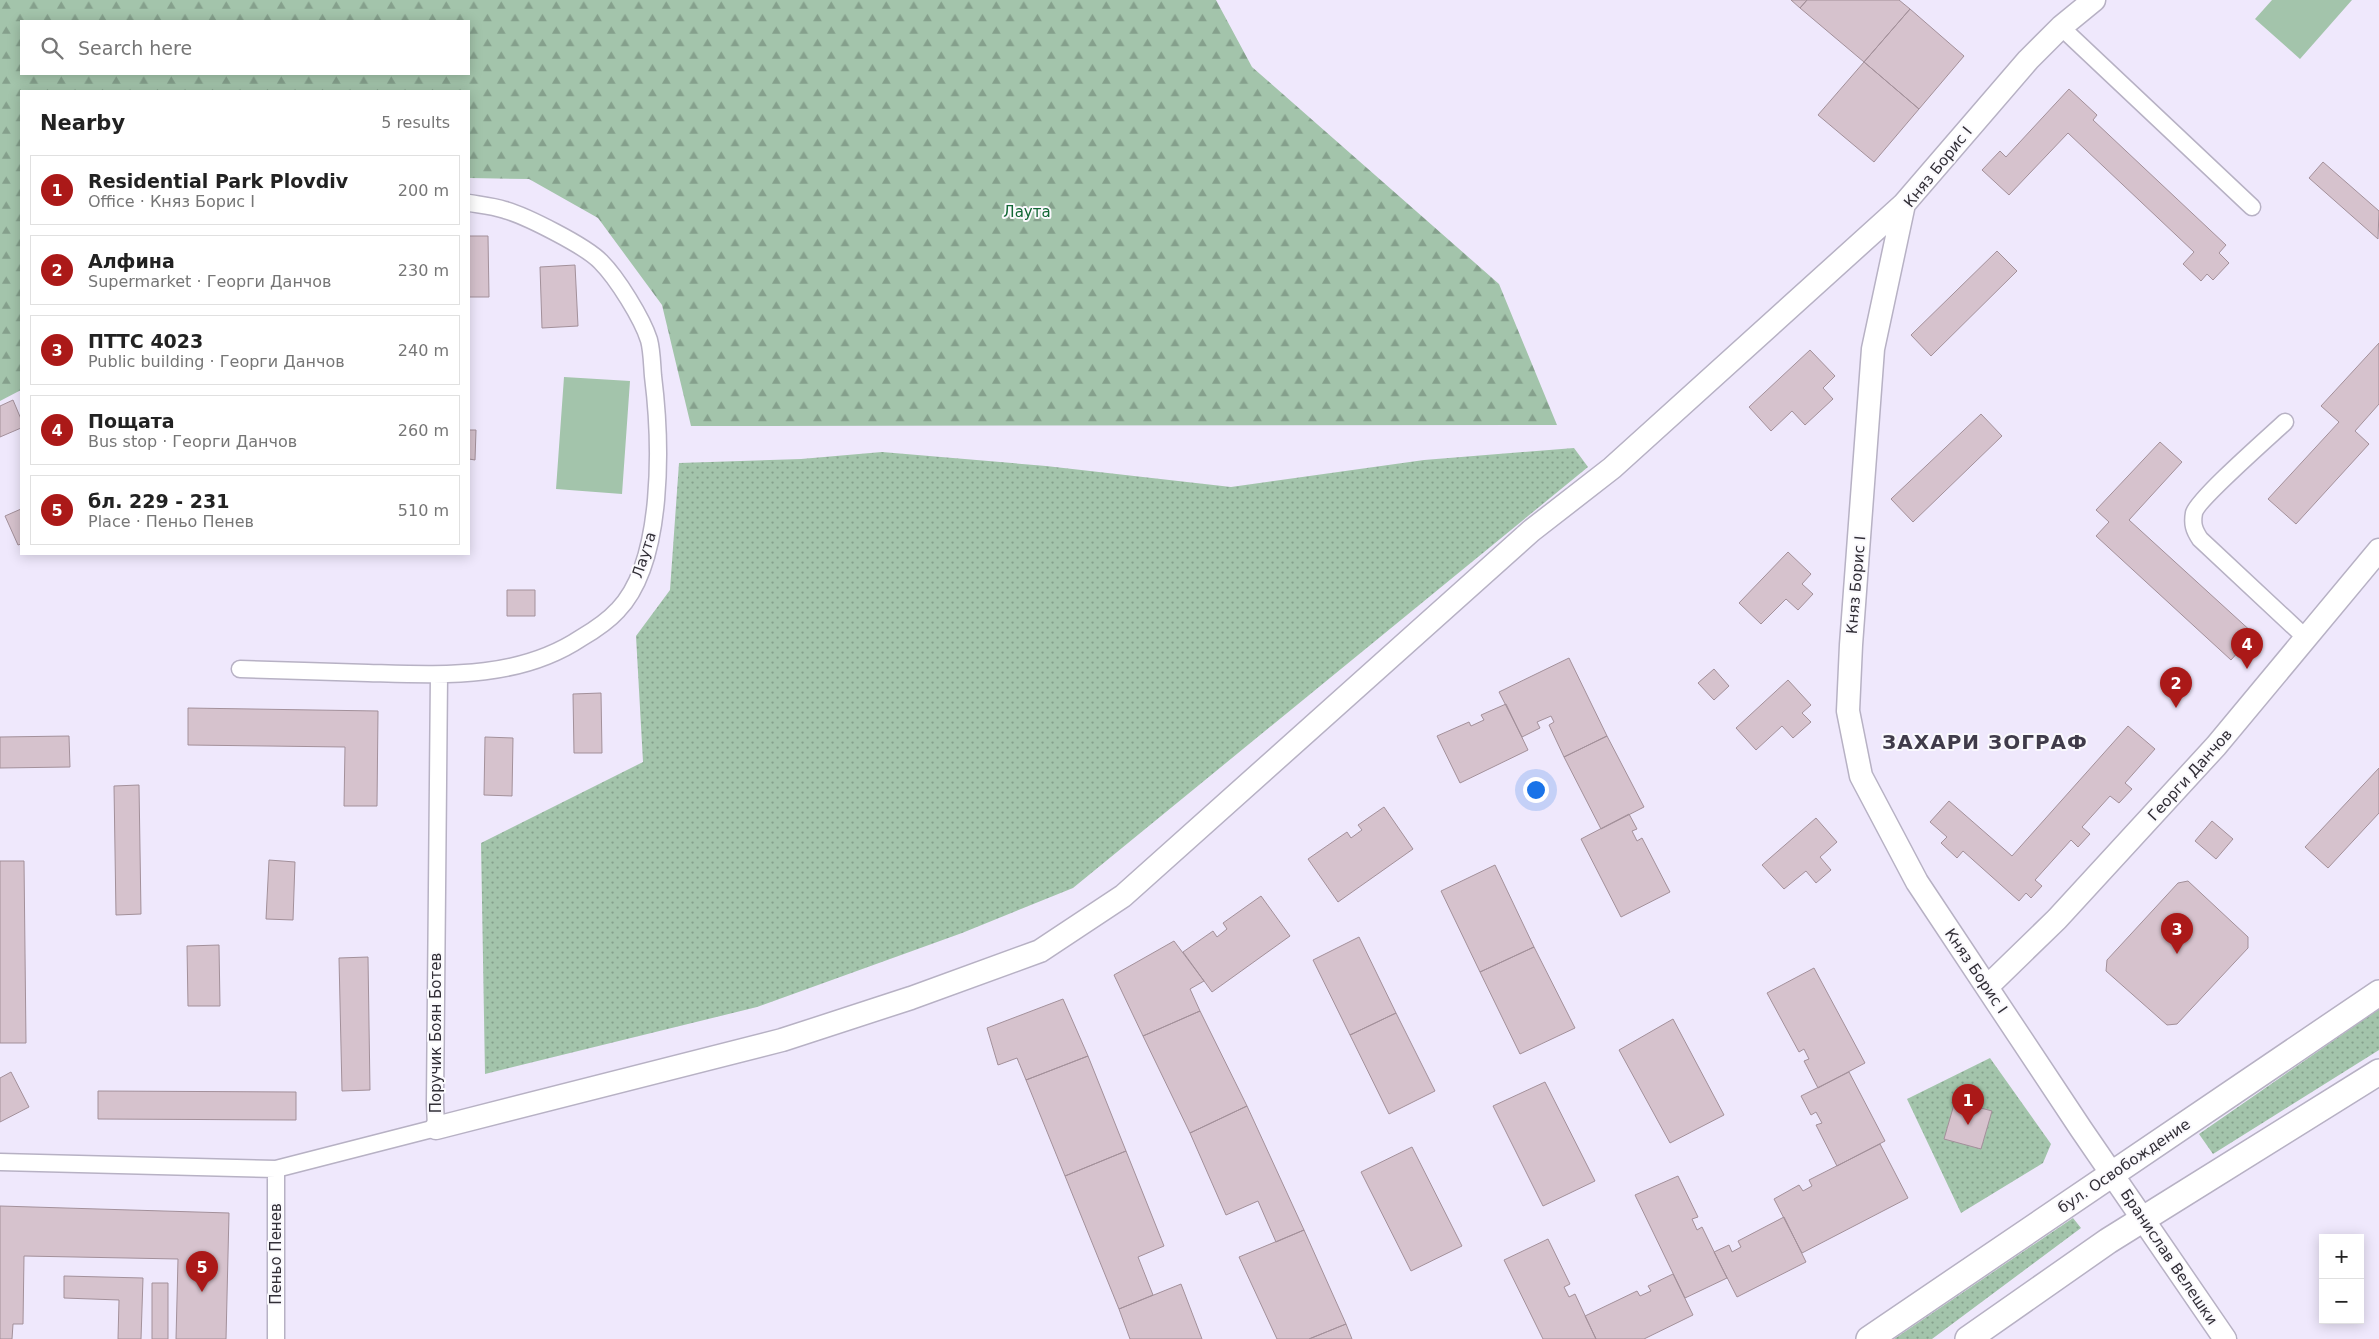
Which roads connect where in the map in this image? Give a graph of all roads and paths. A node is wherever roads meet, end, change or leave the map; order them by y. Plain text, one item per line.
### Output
1 (2094, 0) edge
2 (2061, 27) junction
3 (470, 203) edge
4 (1904, 204) junction
5 (2252, 207) dead end
6 (2285, 422) dead end
7 (2379, 550) edge
8 (2306, 638) junction
9 (240, 669) dead end
10 (439, 675) junction
11 (1987, 987) junction
12 (2379, 993) edge
13 (2379, 1072) edge
14 (436, 1128) junction
15 (0, 1162) edge
16 (276, 1169) junction
17 (2112, 1174) junction
18 (2143, 1219) junction
19 (276, 1339) edge
20 (1869, 1339) edge
21 (1968, 1339) edge
22 (2225, 1339) edge

1 - 2 street, Княз Борис I
2 - 4 street, Княз Борис I
2 - 5 street
3 - 10 street, Лаута
4 - 11 street, Княз Борис I
4 - 14 street
6 - 8 street
7 - 8 street, Георги Данчов
8 - 11 street, Георги Данчов
9 - 10 street, Лаута
10 - 14 street, Поручик Боян Ботев
11 - 17 street, Княз Борис I
12 - 17 main road, бул. Освобождение
13 - 18 main road
14 - 16 street, Поручик Боян Ботев
15 - 16 street, Поручик Боян Ботев
16 - 19 street, Пеньо Пенев
17 - 18 street, Бранислав Велешки
17 - 20 main road, бул. Освобождение
18 - 21 main road
18 - 22 street, Бранислав Велешки

